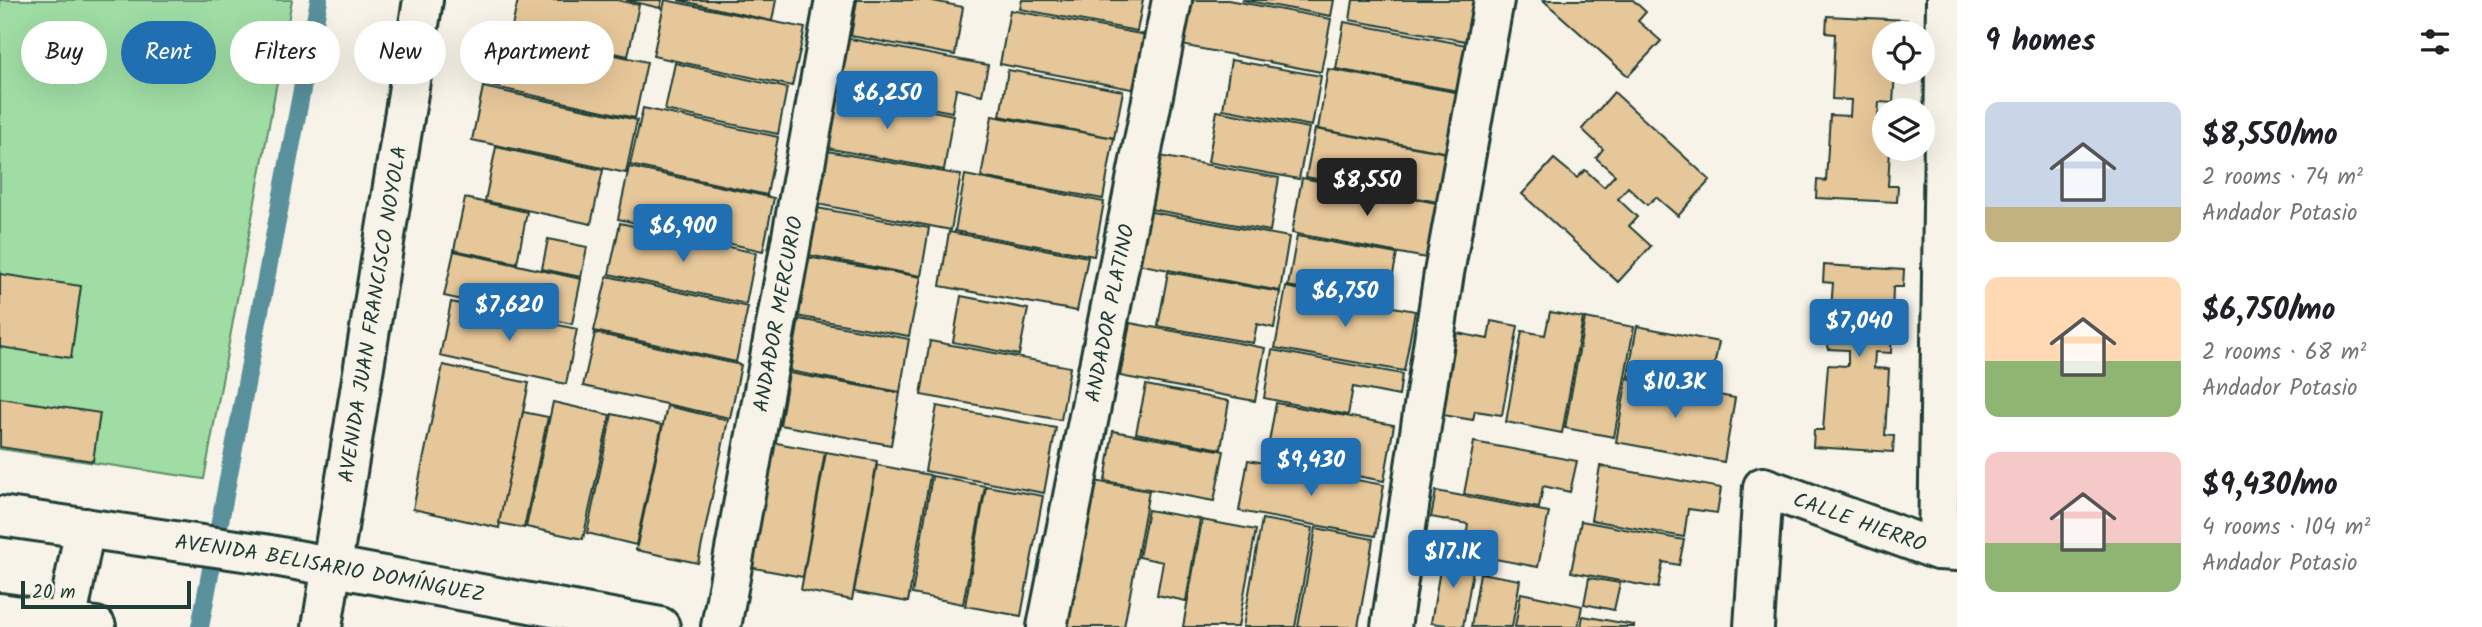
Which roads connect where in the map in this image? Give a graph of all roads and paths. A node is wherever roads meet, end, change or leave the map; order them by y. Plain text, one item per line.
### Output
1 (423, 0) edge
2 (835, 0) edge
3 (1172, 0) edge
4 (1494, 0) edge
5 (1946, 0) edge
6 (0, 516) edge
7 (85, 528) junction
8 (1948, 551) edge
9 (331, 568) junction
10 (0, 613) edge
11 (81, 625) edge
12 (322, 627) edge
13 (660, 627) edge
14 (720, 627) edge
15 (1047, 627) edge
16 (1391, 627) edge
17 (1754, 627) edge

1 - 9 street, AVENIDA JUAN FRANCISCO NOYOLA
2 - 14 street, ANDADOR MERCURIO
3 - 15 street, ANDADOR PLATINO
4 - 16 street
5 - 8 street
6 - 7 street, AVENIDA BELISARIO DOMÍNGUEZ
7 - 9 street, AVENIDA BELISARIO DOMÍNGUEZ
7 - 11 street
8 - 17 street, CALLE HIERRO
9 - 12 street, AVENIDA JUAN FRANCISCO NOYOLA
9 - 13 street, AVENIDA BELISARIO DOMÍNGUEZ
10 - 11 street

